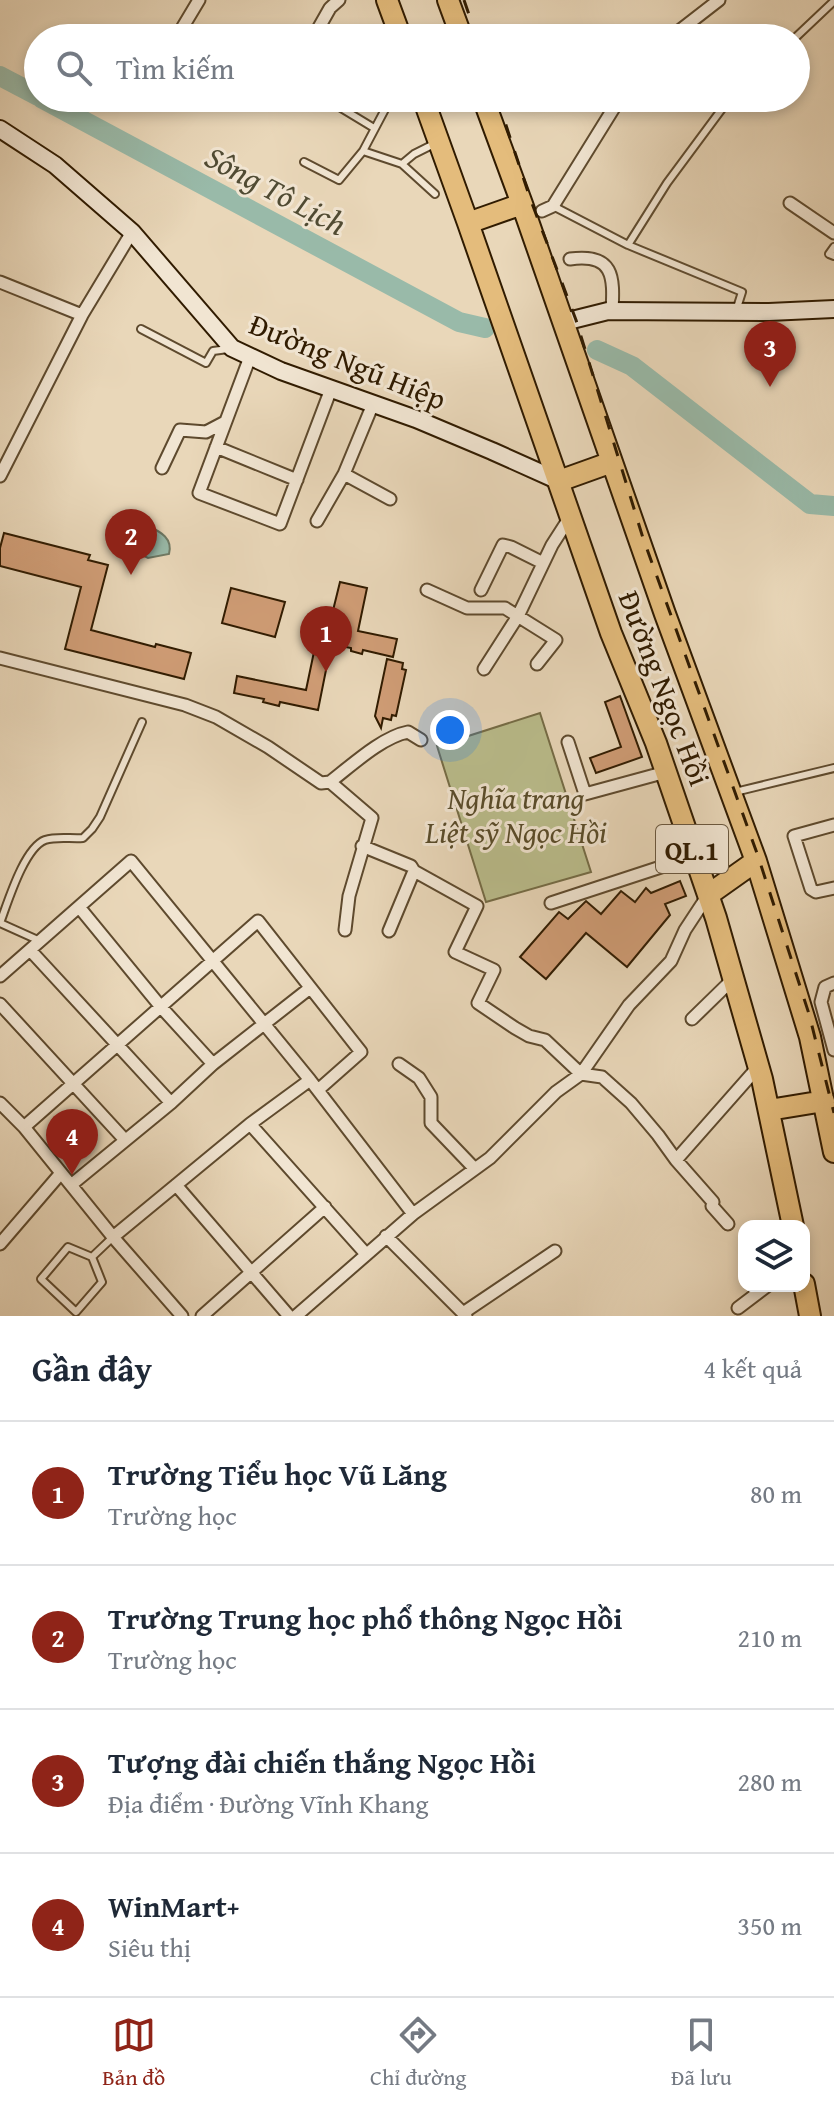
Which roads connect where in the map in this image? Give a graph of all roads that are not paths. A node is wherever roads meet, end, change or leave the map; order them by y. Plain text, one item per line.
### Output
1 (199, 0) edge
2 (319, 0) edge
3 (387, 0) edge
4 (448, 0) edge
5 (719, 0) edge
6 (834, 1) edge
7 (334, 4) edge
8 (185, 24) edge
9 (322, 24) edge
10 (396, 24) edge
11 (457, 24) edge
12 (688, 24) edge
13 (810, 24) edge
14 (348, 112) edge
15 (383, 112) edge
16 (428, 112) edge
17 (490, 112) edge
18 (610, 112) edge
19 (720, 112) edge
20 (374, 128) junction
21 (0, 129) edge
22 (439, 143) junction
23 (363, 151) junction
24 (304, 162) dead end
25 (402, 164) junction
26 (435, 194) dead end
27 (790, 203) dead end
28 (539, 207) junction
29 (468, 223) junction
30 (132, 232) junction
31 (834, 233) edge
32 (628, 245) junction
33 (834, 247) edge
34 (834, 256) edge
35 (570, 259) dead end
36 (0, 282) edge
37 (834, 309) edge
38 (612, 311) junction
39 (735, 312) junction
40 (82, 315) junction
41 (564, 322) junction
42 (141, 329) dead end
43 (232, 348) junction
44 (250, 357) junction
45 (331, 389) junction
46 (373, 404) junction
47 (225, 422) junction
48 (216, 447) junction
49 (612, 462) junction
50 (162, 468) dead end
51 (344, 474) junction
52 (0, 476) edge
53 (297, 480) junction
54 (559, 481) junction
55 (390, 499) dead end
56 (571, 516) junction
57 (317, 521) dead end
58 (543, 563) junction
59 (427, 590) dead end
60 (481, 590) dead end
61 (519, 615) junction
62 (0, 658) edge
63 (537, 664) dead end
64 (484, 669) dead end
65 (142, 722) dead end
66 (421, 740) dead end
67 (568, 742) dead end
68 (834, 768) edge
69 (666, 772) junction
70 (330, 782) junction
71 (731, 792) junction
72 (834, 825) edge
73 (362, 846) junction
74 (694, 854) junction
75 (756, 861) junction
76 (414, 871) junction
77 (834, 888) edge
78 (708, 895) junction
79 (551, 903) dead end
80 (79, 907) junction
81 (0, 923) edge
82 (345, 930) dead end
83 (389, 931) dead end
84 (40, 941) junction
85 (30, 950) junction
86 (213, 961) junction
87 (0, 976) edge
88 (733, 979) junction
89 (834, 983) edge
90 (310, 988) junction
91 (0, 1004) edge
92 (161, 1007) junction
93 (692, 1019) dead end
94 (263, 1025) junction
95 (117, 1046) junction
96 (834, 1050) edge
97 (213, 1064) junction
98 (399, 1064) dead end
99 (759, 1067) junction
100 (581, 1074) junction
101 (73, 1085) junction
102 (314, 1085) junction
103 (829, 1100) edge
104 (0, 1103) edge
105 (171, 1103) junction
106 (769, 1110) junction
107 (250, 1124) junction
108 (24, 1127) junction
109 (125, 1140) junction
110 (834, 1152) edge
111 (676, 1160) junction
112 (474, 1168) junction
113 (61, 1173) junction
114 (71, 1185) junction
115 (176, 1185) junction
116 (325, 1207) junction
117 (413, 1214) junction
118 (792, 1220) edge
119 (728, 1224) dead end
120 (386, 1236) junction
121 (113, 1237) junction
122 (0, 1244) edge
123 (555, 1251) dead end
124 (366, 1254) junction
125 (92, 1257) junction
126 (251, 1272) junction
127 (759, 1292) edge
128 (806, 1292) edge
129 (738, 1308) dead end
130 (178, 1314) edge
131 (464, 1315) edge
132 (202, 1316) edge
133 (289, 1316) edge
134 (296, 1316) edge
135 (810, 1316) edge

1 - 8 street
2 - 7 street
3 - 10 highway
4 - 11 highway
5 - 12 street
6 - 13 lane
7 - 9 street
14 - 20 lane
15 - 20 lane
16 - 22 highway, QL.1
17 - 28 highway, QL.1
18 - 28 street
19 - 32 lane
20 - 23 lane
21 - 30 street, Đường Ngũ Hiệp
22 - 25 lane
22 - 29 highway, QL.1
23 - 24 lane
23 - 25 lane
25 - 26 lane
27 - 31 street
28 - 29 highway
28 - 32 lane
28 - 41 highway, QL.1
29 - 54 highway, Đường Ngọc Hồi / QL.1
30 - 40 street
30 - 43 street, Đường Ngũ Hiệp
32 - 39 lane
33 - 34 lane
35 - 38 street
36 - 40 street
37 - 39 street
38 - 39 street
38 - 41 street
40 - 52 street
41 - 49 highway, Đường Ngọc Hồi / QL.1
42 - 43 lane
43 - 44 street, Đường Ngũ Hiệp
44 - 45 street, Đường Ngũ Hiệp
44 - 47 street
45 - 46 street, Đường Ngũ Hiệp
45 - 53 street
46 - 51 street
46 - 54 street, Đường Ngũ Hiệp
47 - 48 street
47 - 50 street
48 - 53 street
48 - 53 street
49 - 54 highway
49 - 71 highway, Đường Ngọc Hồi / QL.1
51 - 55 street
51 - 57 street
54 - 56 highway, Đường Ngọc Hồi / QL.1
56 - 58 street
56 - 69 highway, Đường Ngọc Hồi / QL.1
58 - 60 street
58 - 61 street
59 - 61 street
61 - 63 street
61 - 64 street
62 - 70 street
65 - 81 lane
66 - 70 street
67 - 69 street
68 - 71 lane
69 - 74 highway, Đường Ngọc Hồi / QL.1
70 - 73 street
71 - 75 highway, Đường Ngọc Hồi / QL.1
72 - 77 street
73 - 76 street
73 - 82 street
74 - 78 highway, Đường Ngọc Hồi / QL.1
74 - 79 street
75 - 78 highway
75 - 103 highway, Đường Ngọc Hồi / QL.1
76 - 83 street
76 - 100 street
78 - 88 highway, Đường Ngọc Hồi / QL.1
78 - 100 street
80 - 84 street
80 - 86 street
80 - 92 street
81 - 84 lane
84 - 85 street
85 - 87 street
85 - 95 street
86 - 90 street
86 - 92 street
86 - 94 street
88 - 93 street
88 - 99 highway, Đường Ngọc Hồi / QL.1
89 - 96 street
90 - 94 street
90 - 102 street
91 - 101 street
92 - 95 street
92 - 97 street
94 - 97 street
94 - 102 street
95 - 101 street
95 - 105 street
97 - 105 street
98 - 112 street
99 - 106 highway, Đường Ngọc Hồi / QL.1
99 - 111 street
100 - 111 street
100 - 112 street
101 - 108 street
101 - 109 street
102 - 107 street
102 - 117 street
103 - 106 highway
103 - 110 highway, Đường Ngọc Hồi / QL.1
104 - 108 street
105 - 109 street
106 - 118 highway, Đường Ngọc Hồi / QL.1
107 - 115 street
107 - 116 street
108 - 113 street
109 - 114 street
111 - 119 street
112 - 117 street
113 - 114 street
113 - 122 street
114 - 121 street
115 - 121 street
115 - 126 street
116 - 124 street
116 - 126 street
117 - 120 street
120 - 124 street
120 - 131 street
121 - 125 lane
121 - 130 street
123 - 131 street
124 - 134 street
125 - 125 lane
126 - 132 street
126 - 133 street
127 - 129 street
128 - 135 highway

